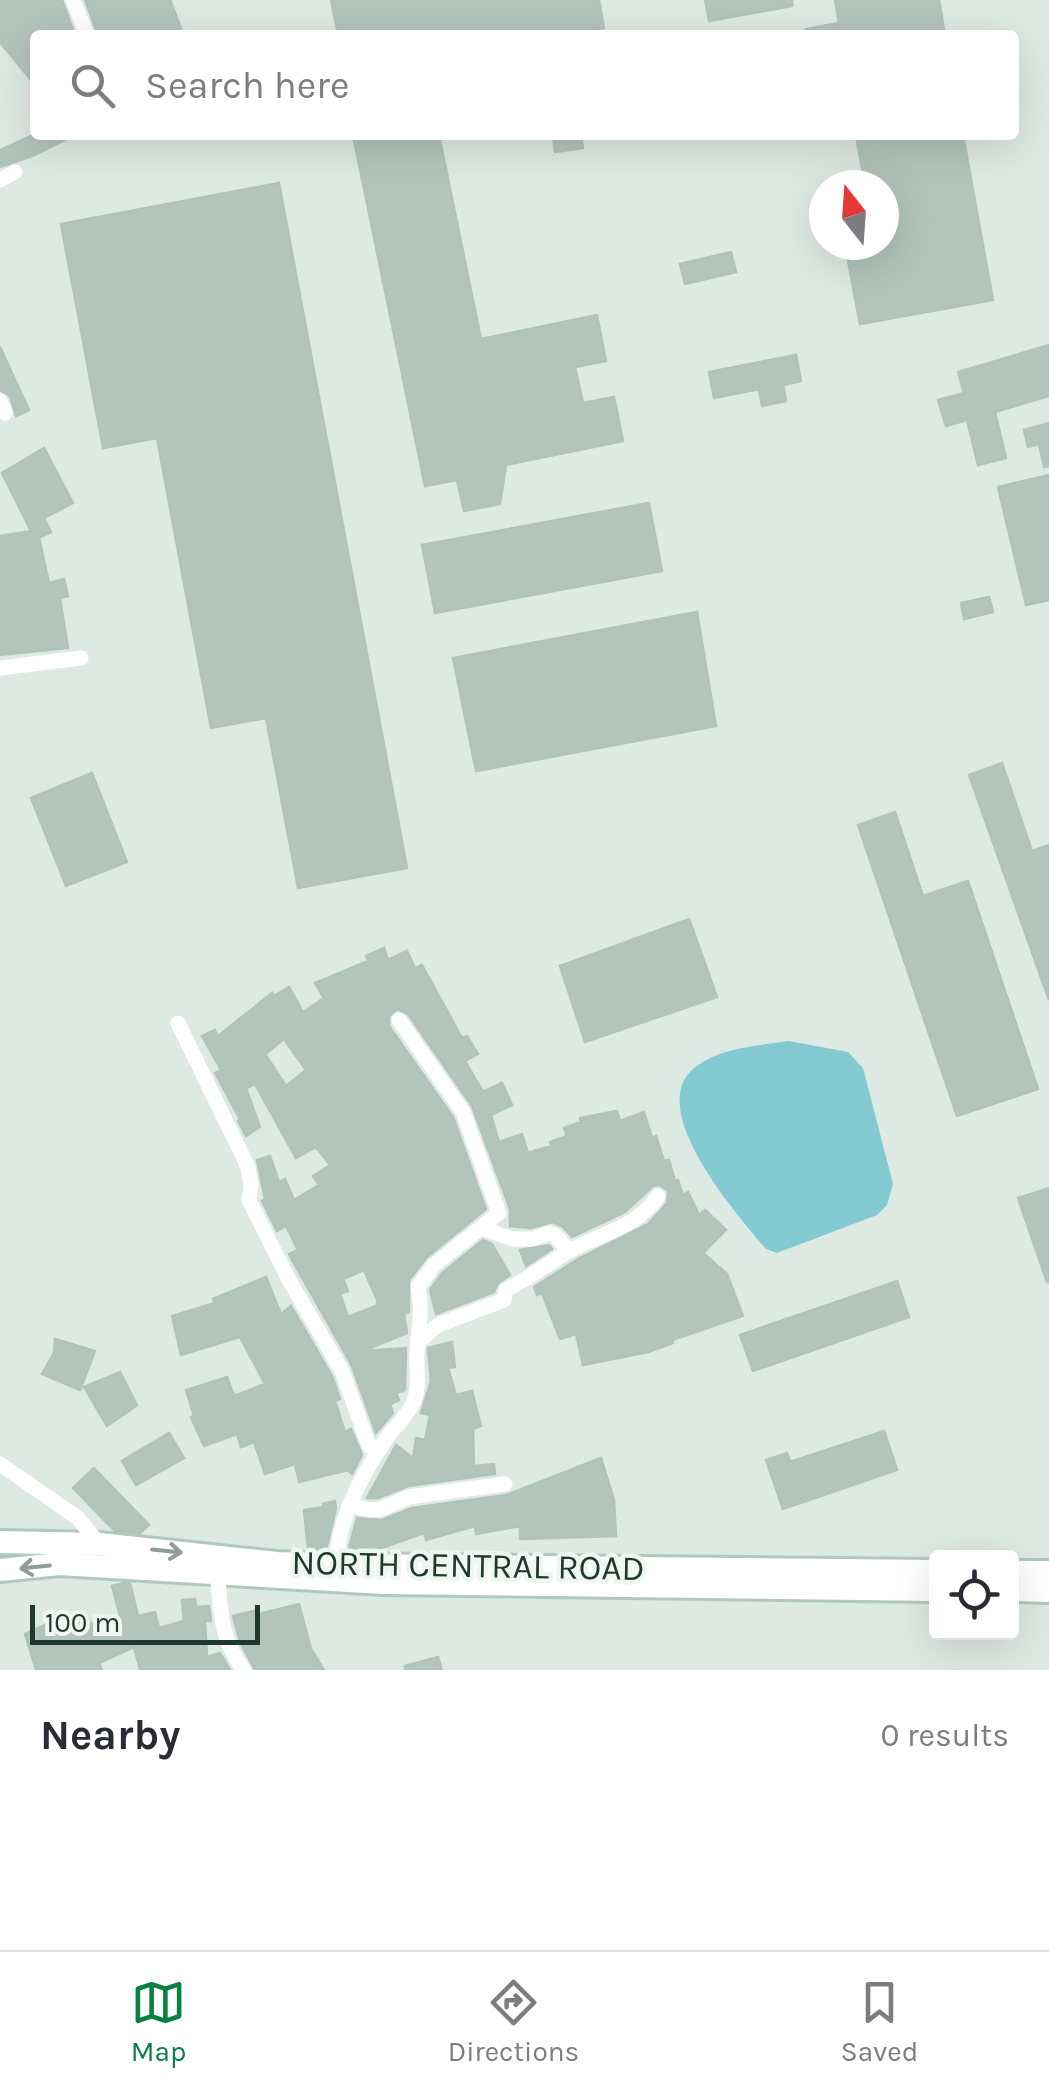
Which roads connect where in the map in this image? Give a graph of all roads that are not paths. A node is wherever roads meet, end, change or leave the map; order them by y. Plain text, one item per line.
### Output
1 (73, 0) edge
2 (86, 30) edge
3 (81, 658) dead end
4 (0, 668) edge
5 (399, 1020) dead end
6 (178, 1023) dead end
7 (658, 1196) dead end
8 (481, 1228) junction
9 (569, 1251) junction
10 (418, 1342) junction
11 (381, 1448) junction
12 (0, 1464) edge
13 (505, 1484) dead end
14 (349, 1505) junction
15 (0, 1542) edge
16 (99, 1544) junction
17 (218, 1566) junction
18 (0, 1570) edge
19 (929, 1571) edge
20 (1019, 1572) edge
21 (1049, 1572) edge
22 (336, 1573) junction
23 (929, 1590) edge
24 (1019, 1590) edge
25 (1049, 1591) edge
26 (244, 1670) edge

1 - 2 street
3 - 4 street
5 - 8 street
6 - 11 street
7 - 9 street
8 - 9 street
8 - 10 street
9 - 10 street
10 - 11 street
11 - 14 street
12 - 16 street
13 - 14 street
14 - 22 street
15 - 16 main road, NORTH CENTRAL ROAD
16 -> 17 main road, NORTH CENTRAL ROAD
17 -> 18 main road, NORTH CENTRAL ROAD
17 - 22 main road, NORTH CENTRAL ROAD
17 - 26 street
19 - 22 main road, NORTH CENTRAL ROAD
20 - 21 main road
22 - 23 main road, NORTH CENTRAL ROAD
24 - 25 main road

